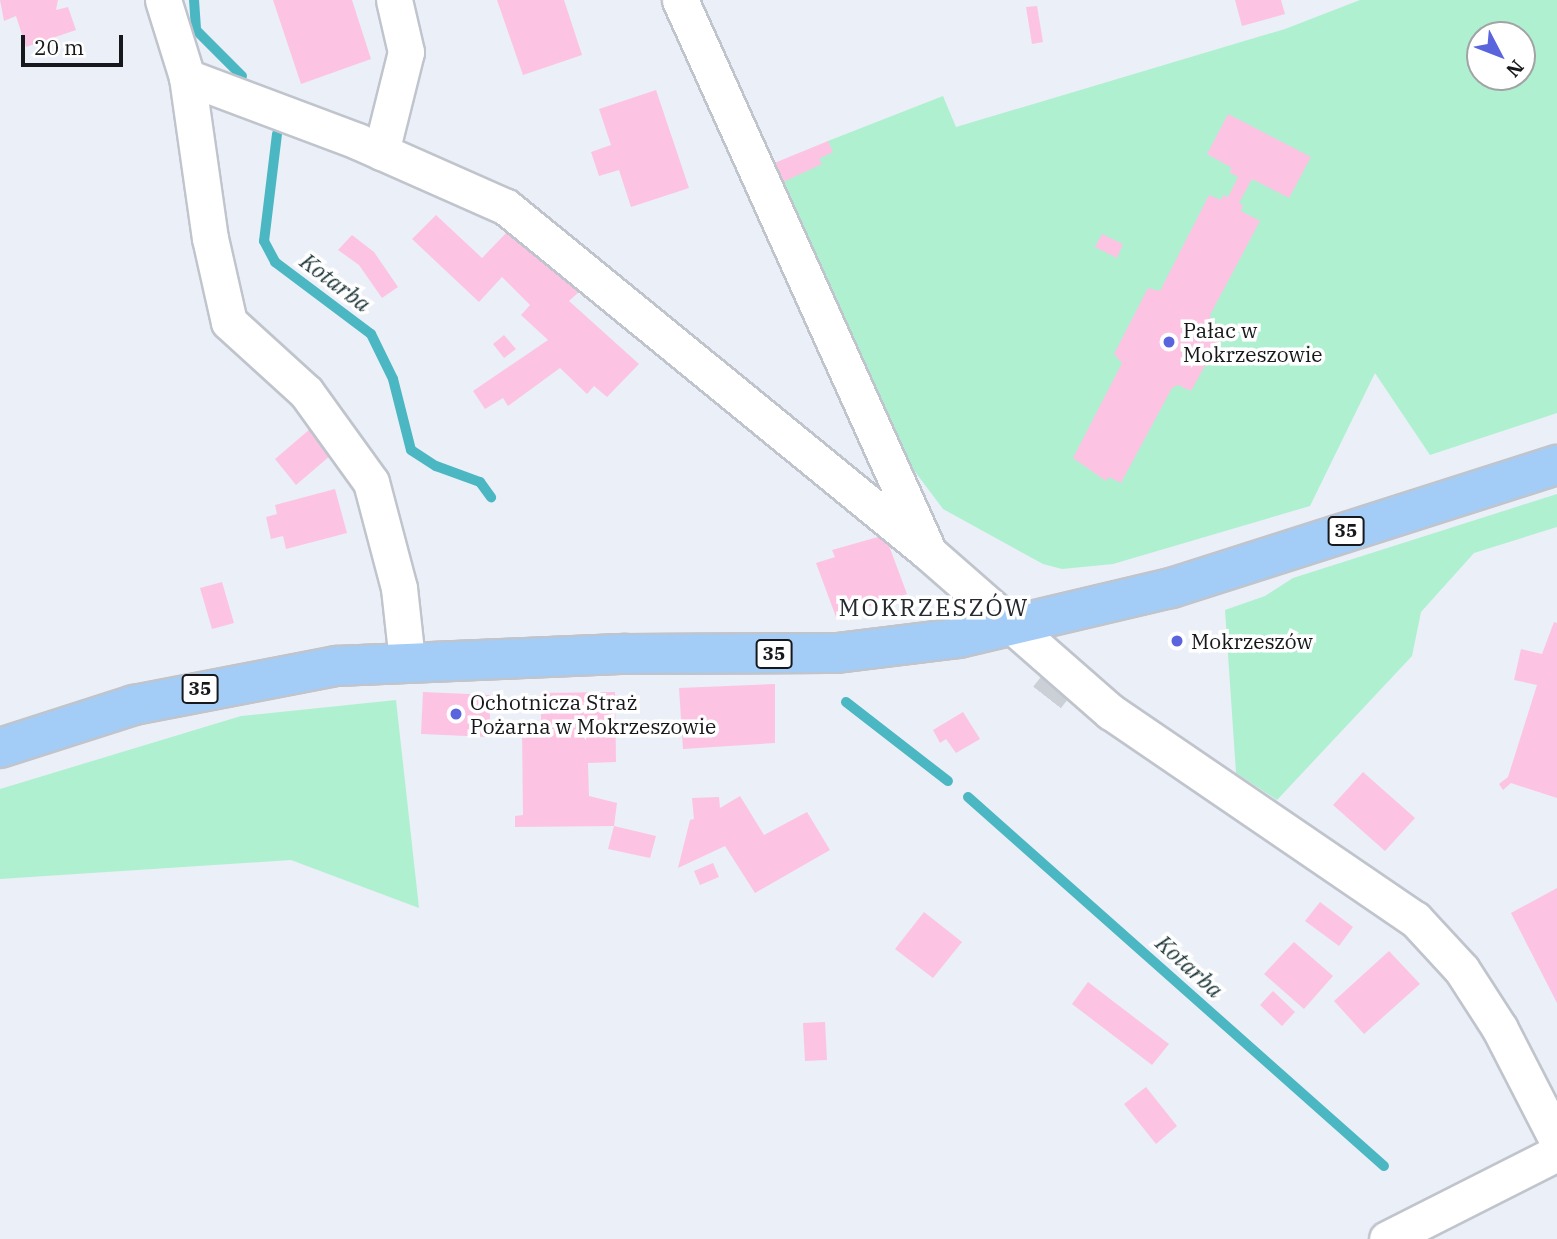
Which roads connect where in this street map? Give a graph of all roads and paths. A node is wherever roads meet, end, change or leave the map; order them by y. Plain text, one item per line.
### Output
1 (163, 0) edge
2 (394, 0) edge
3 (680, 0) edge
4 (187, 77) junction
5 (381, 152) junction
6 (1557, 464) edge
7 (928, 552) junction
8 (1015, 628) junction
9 (407, 660) junction
10 (0, 748) edge
11 (1557, 1140) edge
12 (1557, 1153) edge
13 (1387, 1239) edge

1 - 4 street
2 - 5 street
3 - 7 street
4 - 5 street
4 - 9 street
5 - 7 street
6 - 8 main road, 35
7 - 8 street
8 - 9 main road, 35
8 - 11 street
9 - 10 main road, 35
12 - 13 street

